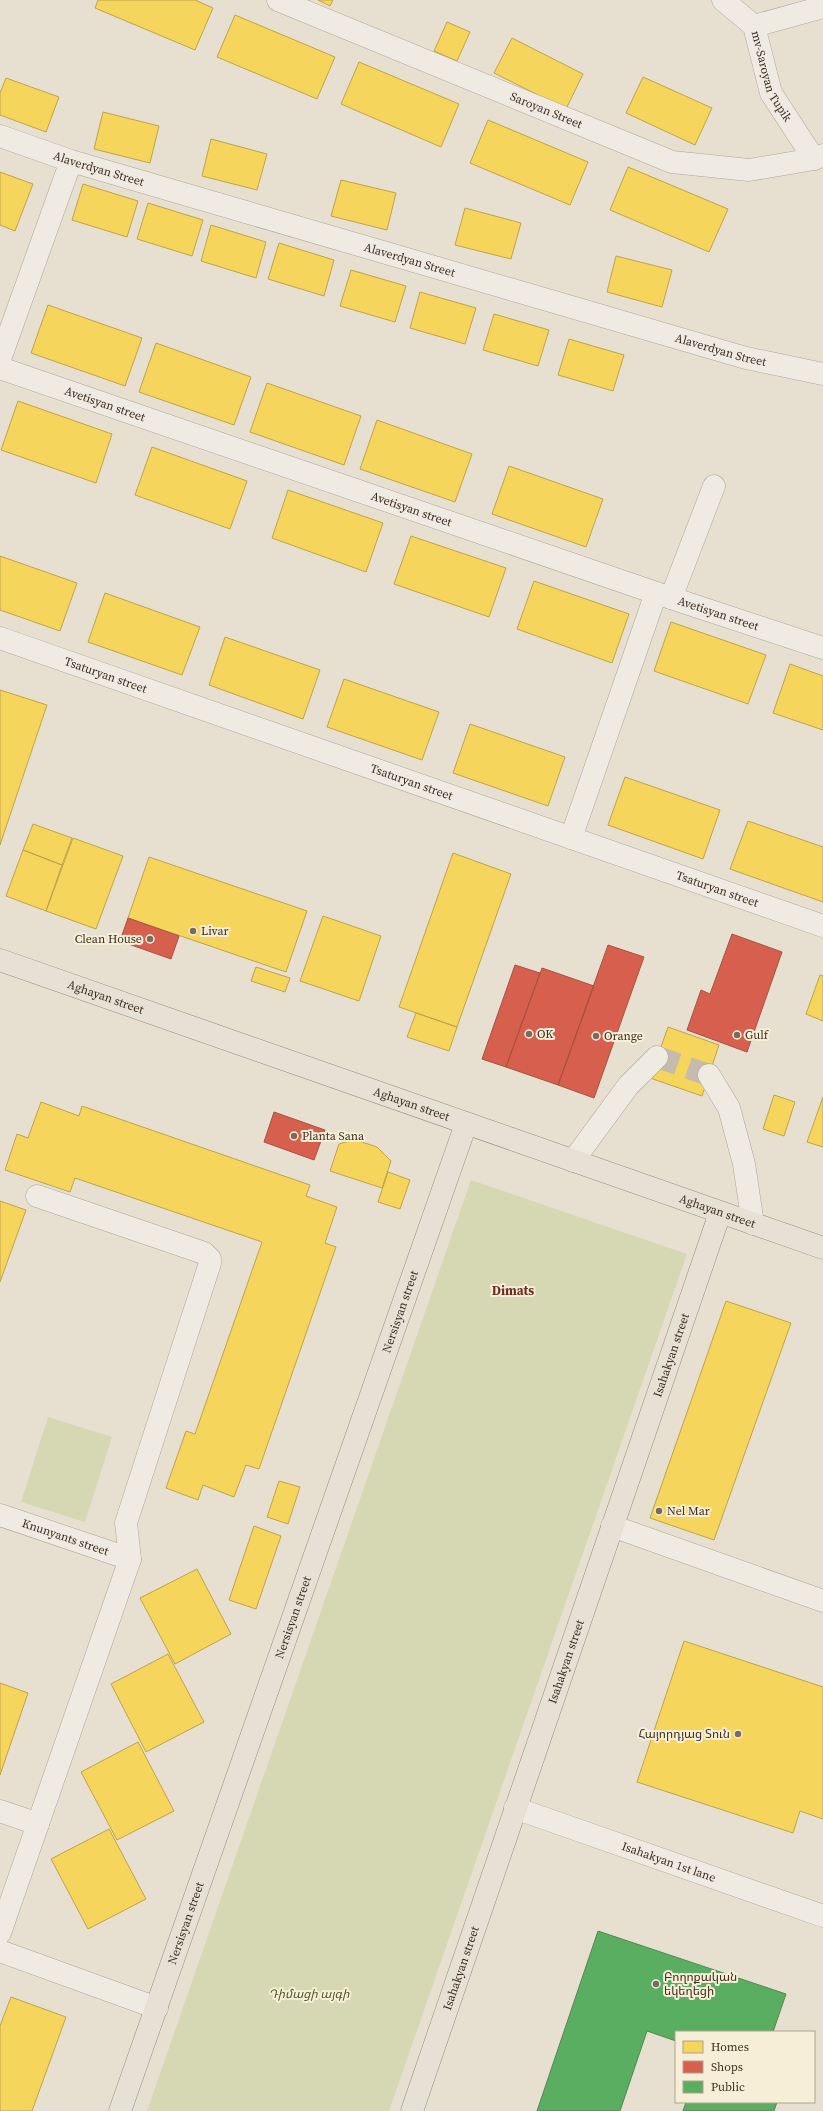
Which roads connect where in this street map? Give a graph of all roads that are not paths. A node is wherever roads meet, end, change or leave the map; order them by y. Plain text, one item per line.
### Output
1 (278, 0) edge
2 (723, 0) edge
3 (823, 7) edge
4 (754, 26) junction
5 (0, 136) edge
6 (819, 157) edge
7 (71, 161) junction
8 (0, 359) edge
9 (0, 368) edge
10 (823, 374) edge
11 (714, 486) dead end
12 (663, 596) junction
13 (0, 638) edge
14 (823, 648) edge
15 (571, 838) junction
16 (823, 926) edge
17 (0, 960) edge
18 (657, 1057) dead end
19 (709, 1075) tunnel mouth
20 (466, 1124) junction
21 (573, 1161) junction
22 (37, 1196) dead end
23 (720, 1212) junction
24 (753, 1224) junction
25 (823, 1248) edge
26 (0, 1515) edge
27 (612, 1526) junction
28 (130, 1559) junction
29 (823, 1601) edge
30 (516, 1808) junction
31 (0, 1811) edge
32 (38, 1824) junction
33 (823, 1916) edge
34 (0, 1933) edge
35 (0, 1951) edge
36 (157, 2008) junction
37 (120, 2111) edge
38 (412, 2111) edge

1 - 6 street, Saroyan Street
2 - 4 street, mv-Saroyan Tupik
3 - 4 street
4 - 6 street, mv-Saroyan Tupik
5 - 7 street, Alaverdyan Street
7 - 8 street
7 - 10 street, Alaverdyan Street
9 - 12 street, Avetisyan street
11 - 12 street
12 - 14 street, Avetisyan street
12 - 15 street
13 - 15 street, Tsaturyan street
15 - 16 street, Tsaturyan street
17 - 20 main road, Aghayan street
18 - 21 street
19 - 24 street
20 - 21 main road, Aghayan street
20 - 36 main road, Nersisyan street
21 - 23 main road, Aghayan street
22 - 28 street
23 - 24 main road, Aghayan street
23 - 27 main road, Isahakyan street
24 - 25 main road, Aghayan street
26 - 28 street, Knunyants street
27 - 29 street
27 - 30 main road, Isahakyan street
28 - 32 street
30 - 33 street, Isahakyan 1st lane
30 - 38 main road, Isahakyan street
31 - 32 street
32 - 34 street
35 - 36 street
36 - 37 main road, Nersisyan street

